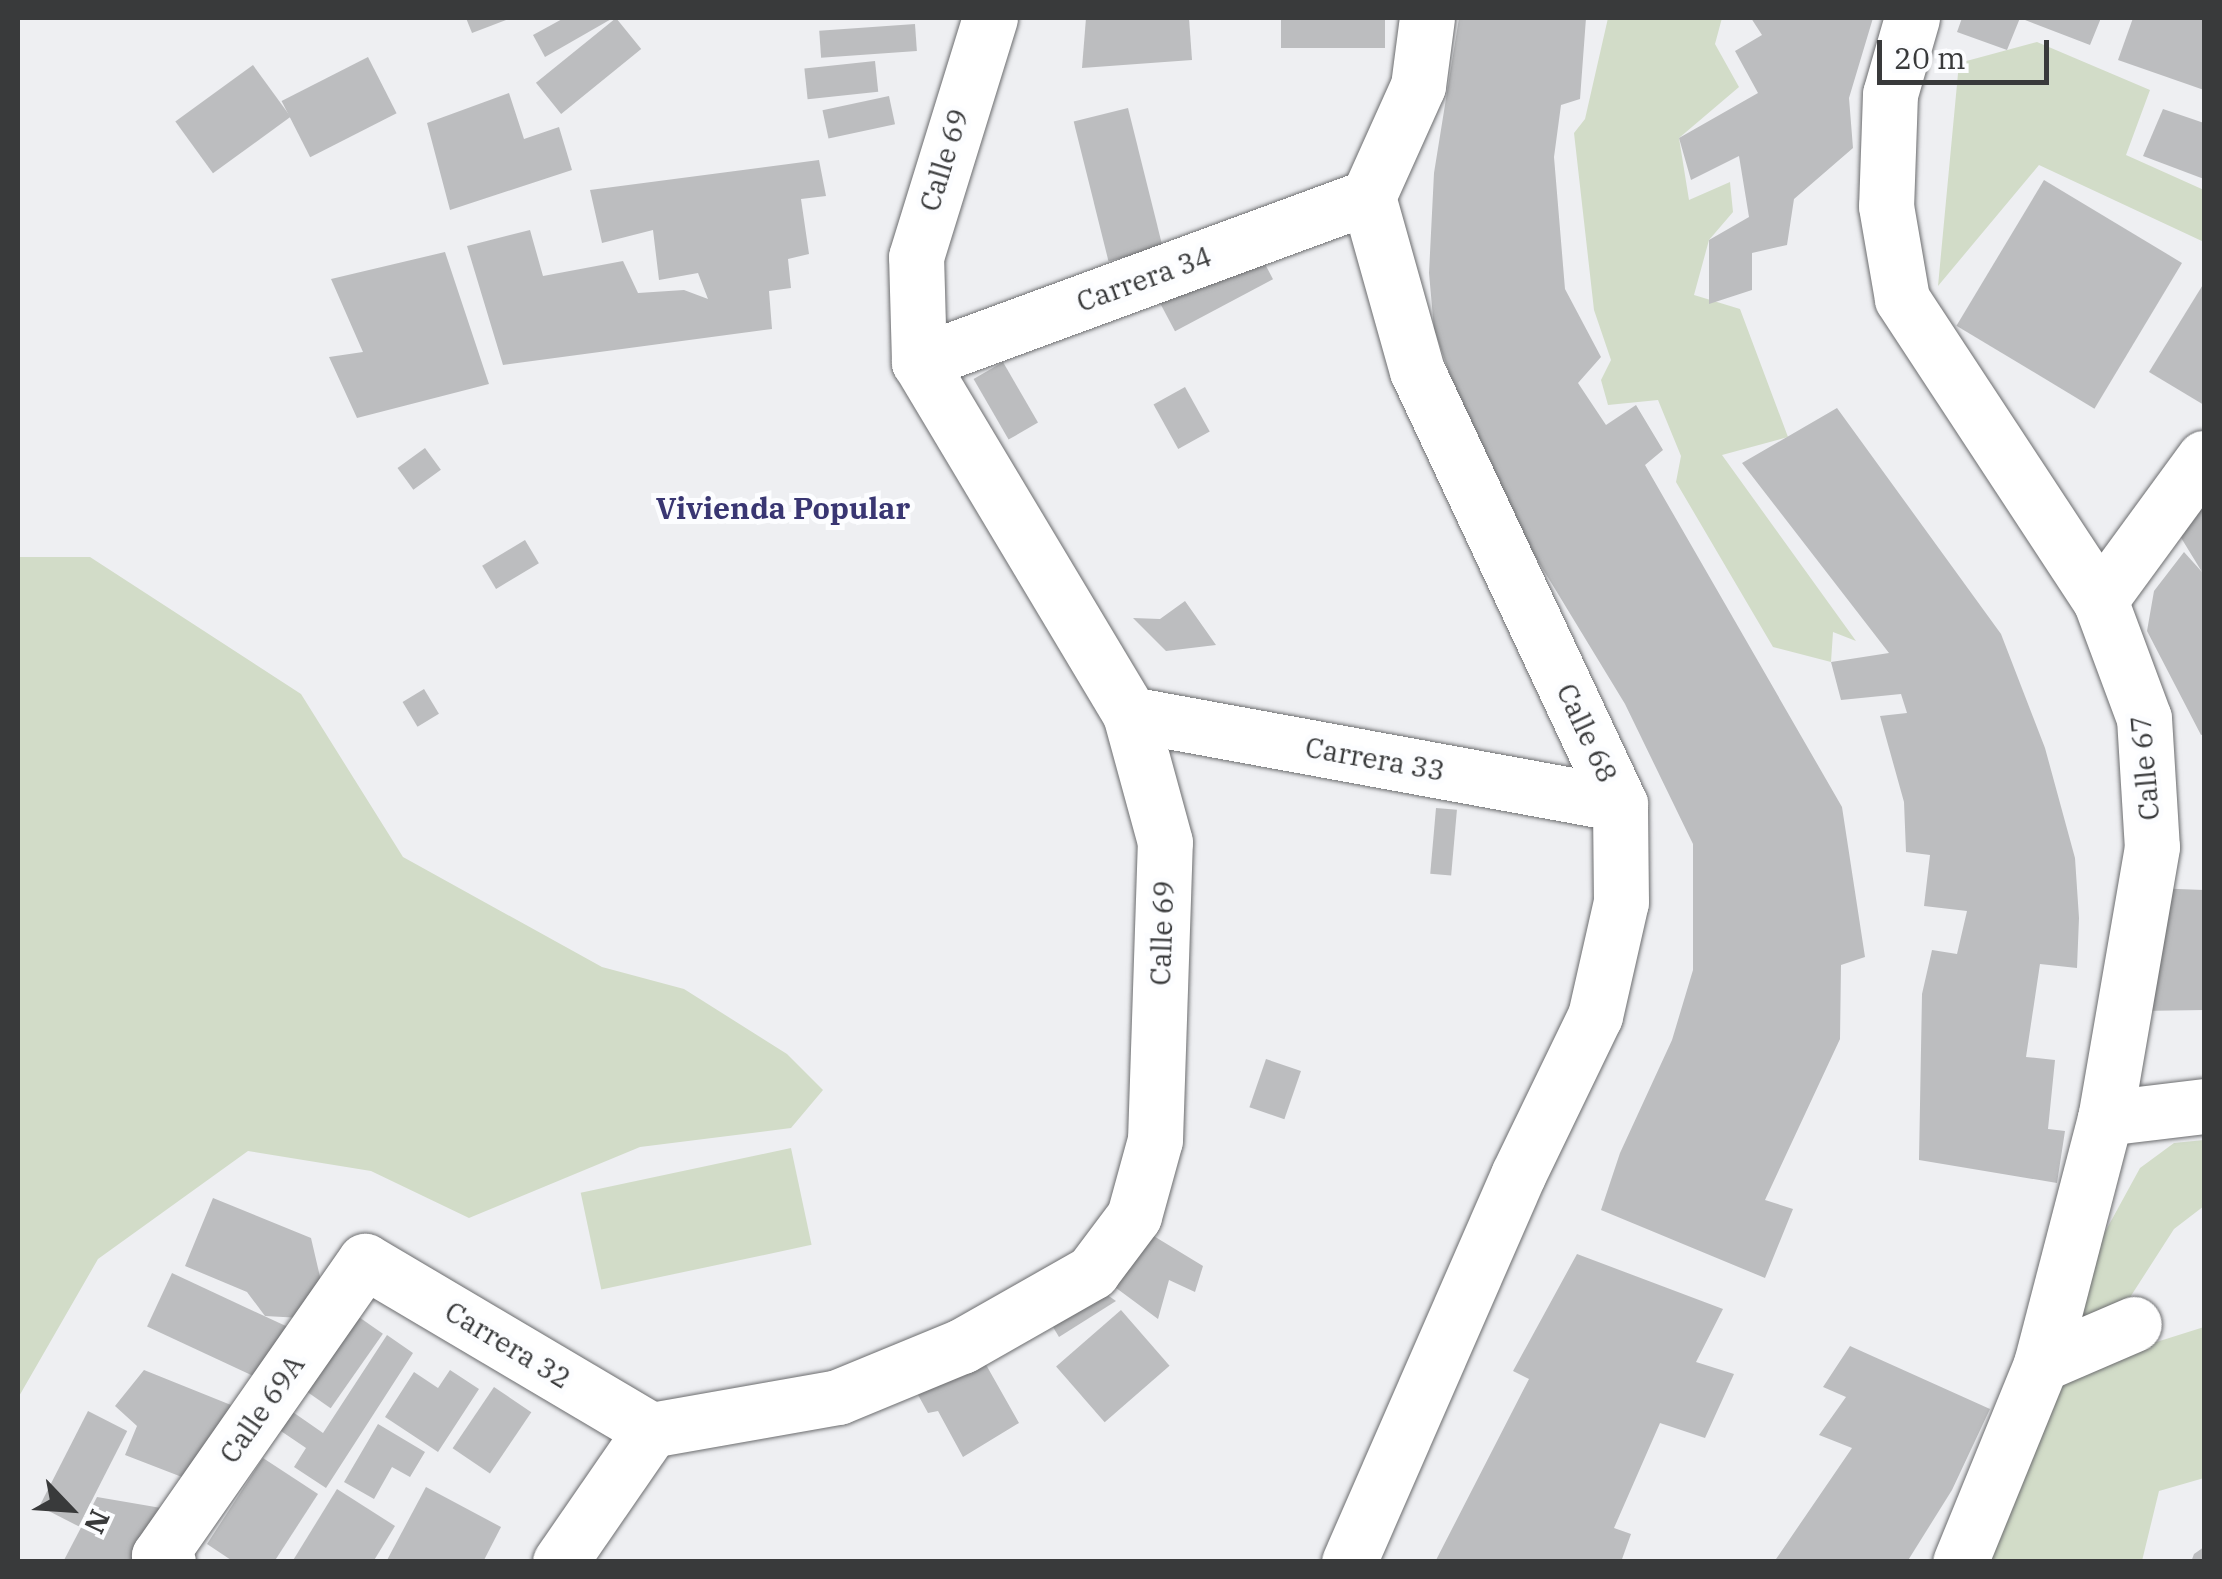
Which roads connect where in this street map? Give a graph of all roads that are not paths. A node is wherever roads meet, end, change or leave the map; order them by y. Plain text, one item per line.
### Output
1 (990, 18) edge
2 (1427, 18) edge
3 (1912, 18) edge
4 (1368, 197) junction
5 (919, 362) junction
6 (2204, 458) edge
7 (2100, 600) junction
8 (1130, 714) junction
9 (1620, 804) junction
10 (2204, 1106) edge
11 (2105, 1118) junction
12 (365, 1261) joint
13 (2134, 1324) dead end
14 (2041, 1364) junction
15 (650, 1430) junction
16 (163, 1559) edge
17 (560, 1562) edge
18 (1349, 1562) edge
19 (1960, 1562) edge

1 - 5 street, Calle 69
2 - 4 street
3 - 7 street, Calle 67
4 - 5 street, Carrera 34
4 - 9 street, Calle 68
5 - 8 street, Calle 69
6 - 7 street
7 - 11 street, Calle 67
8 - 9 street, Carrera 33
8 - 15 street, Calle 69
9 - 18 street, Calle 68
10 - 11 street
11 - 14 street, Calle 67
12 - 15 street, Carrera 32
12 - 16 street, Calle 69A
13 - 14 street
14 - 19 street, Calle 67
15 - 17 street

